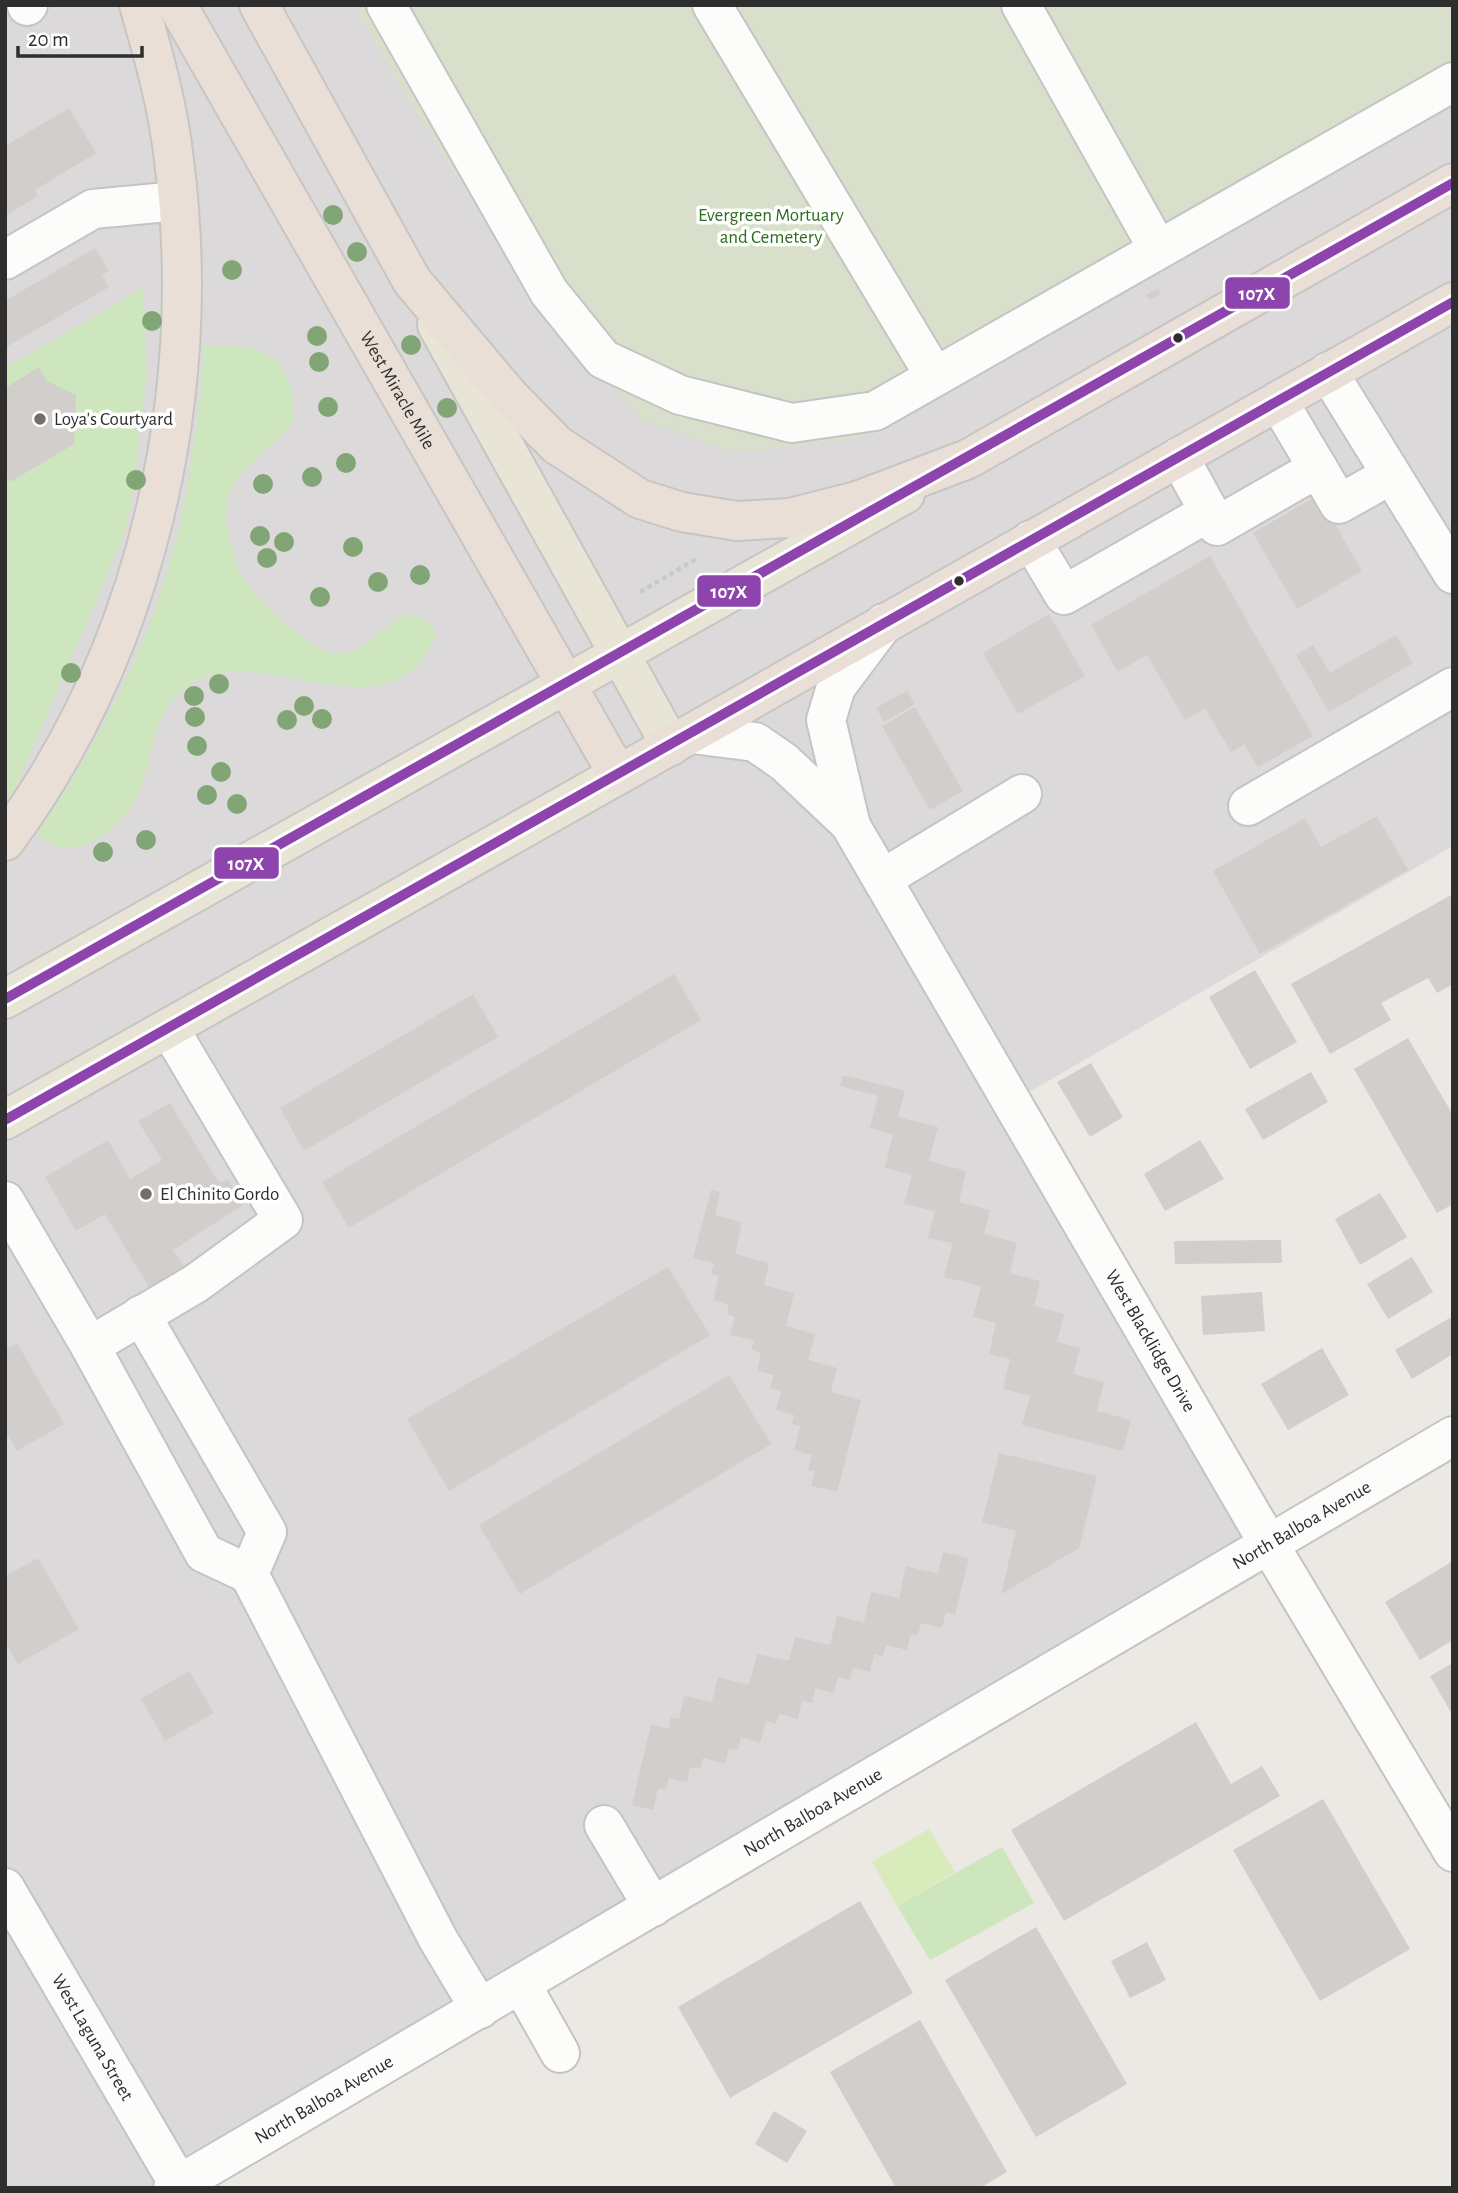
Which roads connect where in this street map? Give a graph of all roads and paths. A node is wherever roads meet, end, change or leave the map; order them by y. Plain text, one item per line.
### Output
1 (139, 5) edge
2 (177, 5) edge
3 (259, 5) edge
4 (386, 5) edge
5 (712, 5) edge
6 (1021, 5) edge
7 (1453, 82) edge
8 (1453, 183) edge
9 (178, 201) junction
10 (1158, 249) junction
11 (5, 260) edge
12 (412, 281) junction
13 (1453, 302) edge
14 (1328, 372) junction
15 (934, 376) junction
16 (1278, 401) junction
17 (1179, 457) junction
18 (968, 459) junction
19 (1318, 468) junction
20 (1389, 475) junction
21 (1209, 512) junction
22 (1031, 540) junction
23 (703, 555) dead end
24 (1453, 574) edge
25 (638, 593) dead end
26 (884, 624) junction
27 (621, 653) junction
28 (567, 684) junction
29 (1453, 687) edge
30 (682, 740) junction
31 (618, 775) junction
32 (1022, 794) dead end
33 (1248, 806) dead end
34 (852, 825) junction
35 (5, 841) edge
36 (882, 879) junction
37 (5, 999) edge
38 (169, 1028) junction
39 (5, 1120) edge
40 (5, 1201) edge
41 (141, 1315) junction
42 (90, 1346) junction
43 (1453, 1436) edge
44 (1270, 1546) junction
45 (248, 1574) junction
46 (604, 1825) dead end
47 (1453, 1852) edge
48 (5, 1888) edge
49 (653, 1907) junction
50 (521, 1984) junction
51 (480, 2009) junction
52 (559, 2053) dead end
53 (177, 2187) edge

1 - 9 highway
2 - 28 highway, West Miracle Mile
3 - 12 highway
4 - 15 street
5 - 15 street
6 - 10 street
7 - 10 street
8 - 18 highway
9 - 11 street
9 - 35 highway
10 - 15 street
12 - 18 highway
12 - 27 main road
13 - 14 highway
14 - 16 highway
14 - 20 street
16 - 17 highway
16 - 19 street
17 - 21 street
17 - 22 highway
18 - 27 main road
19 - 20 street
19 - 21 street
20 - 24 street
21 - 22 street
22 - 26 highway
23 - 25 path
26 - 30 highway
26 - 34 street
27 - 28 main road
27 - 30 main road
28 - 31 highway, West Miracle Mile
28 - 37 main road
29 - 33 street
30 - 31 highway
30 - 34 street
31 - 38 main road
32 - 36 street
34 - 36 street, West Blacklidge Drive
36 - 44 street, West Blacklidge Drive
38 - 39 main road
38 - 41 street
40 - 42 street
41 - 42 street
41 - 45 street
42 - 45 street
43 - 44 street, North Balboa Avenue
44 - 47 street, West Blacklidge Drive
44 - 49 street, North Balboa Avenue
45 - 51 street
46 - 49 street
48 - 53 street, West Laguna Street
49 - 50 street, North Balboa Avenue
50 - 51 street, North Balboa Avenue
50 - 52 street
51 - 53 street, North Balboa Avenue

